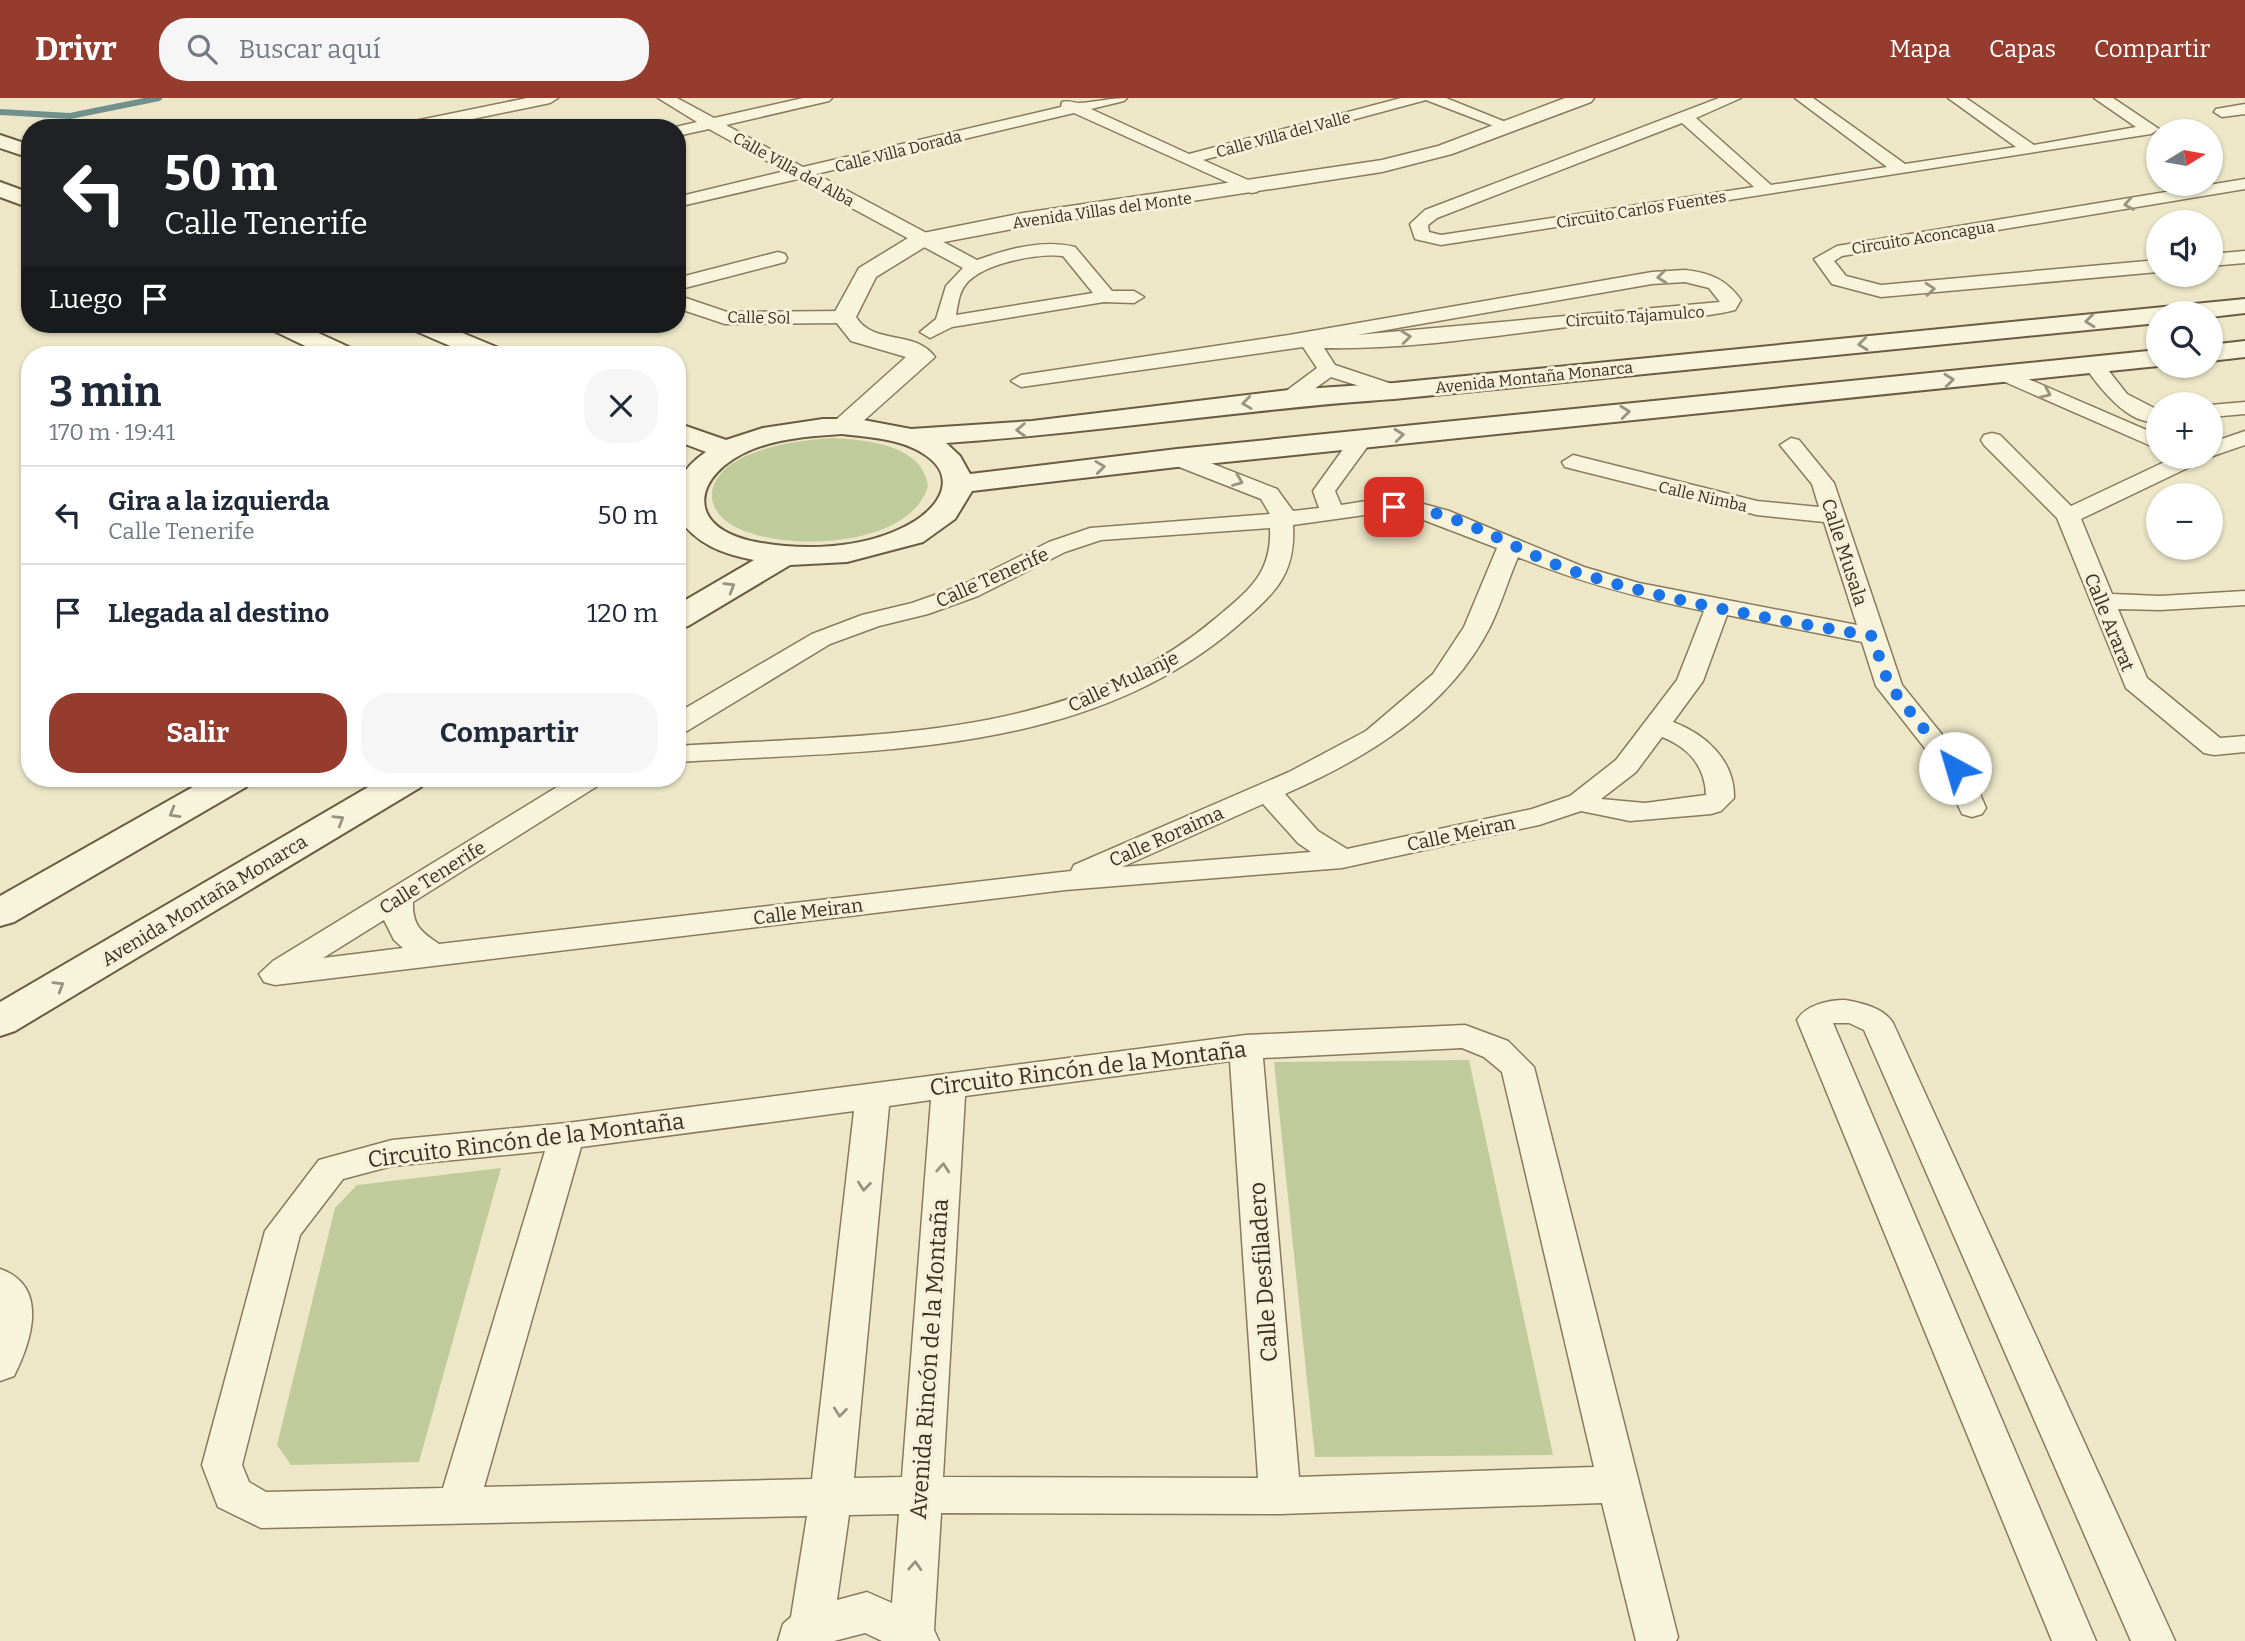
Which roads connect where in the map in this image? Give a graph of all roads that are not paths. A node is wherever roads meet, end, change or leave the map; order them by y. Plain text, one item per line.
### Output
1 (550, 98) edge
2 (666, 98) edge
3 (824, 98) edge
4 (1052, 98) edge
5 (1119, 98) edge
6 (1419, 98) edge
7 (1432, 98) edge
8 (1584, 98) edge
9 (1733, 98) edge
10 (1803, 98) edge
11 (1956, 98) edge
12 (2102, 98) edge
13 (1074, 108) junction
14 (2245, 109) edge
15 (2222, 112) dead end
16 (1684, 116) junction
17 (448, 119) edge
18 (710, 123) junction
19 (1504, 125) junction
20 (686, 129) edge
21 (0, 141) edge
22 (21, 149) edge
23 (2031, 150) junction
24 (1187, 159) junction
25 (1902, 170) junction
26 (802, 175) junction
27 (2245, 184) edge
28 (1251, 188) junction
29 (0, 189) edge
30 (1767, 190) junction
31 (21, 197) edge
32 (686, 200) edge
33 (921, 240) junction
34 (2245, 257) edge
35 (778, 258) dead end
36 (2223, 259) edge
37 (2146, 267) edge
38 (978, 268) junction
39 (686, 282) edge
40 (1101, 296) junction
41 (1134, 298) dead end
42 (686, 304) edge
43 (2245, 306) edge
44 (2223, 308) edge
45 (2146, 316) edge
46 (844, 317) junction
47 (298, 333) edge
48 (441, 333) edge
49 (1302, 340) junction
50 (325, 346) edge
51 (471, 346) edge
52 (2245, 349) edge
53 (2223, 352) edge
54 (2146, 359) edge
55 (2094, 365) junction
56 (1328, 369) junction
57 (2003, 374) junction
58 (1021, 381) dead end
59 (1394, 391) junction
60 (1289, 398) junction
61 (2120, 398) junction
62 (2076, 406) junction
63 (2146, 411) edge
64 (2146, 418) edge
65 (2116, 424) junction
66 (842, 426) junction
67 (686, 435) edge
68 (910, 437) junction
69 (2146, 438) edge
70 (2245, 438) edge
71 (1362, 439) junction
72 (1992, 440) dead end
73 (1791, 445) dead end
74 (2223, 446) edge
75 (728, 451) junction
76 (1177, 458) junction
77 (1573, 462) dead end
78 (2165, 469) edge
79 (959, 484) junction
80 (1269, 494) junction
81 (1328, 501) junction
82 (686, 511) edge
83 (1836, 516) junction
84 (2068, 516) junction
85 (686, 518) edge
86 (1281, 520) junction
87 (1510, 546) junction
88 (783, 556) junction
89 (2245, 598) edge
90 (2101, 601) junction
91 (1717, 608) junction
92 (686, 614) edge
93 (1872, 636) junction
94 (686, 720) edge
95 (1656, 725) junction
96 (2245, 744) edge
97 (686, 753) edge
98 (219, 787) edge
99 (395, 787) edge
100 (576, 787) edge
101 (1267, 791) junction
102 (1580, 802) junction
103 (1972, 808) dead end
104 (1342, 859) junction
105 (1065, 881) junction
106 (398, 898) junction
107 (0, 913) edge
108 (433, 956) junction
109 (275, 974) joint
110 (0, 1021) edge
111 (1246, 1047) junction
112 (949, 1085) junction
113 (873, 1094) junction
114 (567, 1136) junction
115 (0, 1284) edge
116 (3, 1352) edge
117 (1620, 1484) junction
118 (919, 1495) junction
119 (1280, 1496) junction
120 (831, 1499) junction
121 (458, 1505) junction
122 (803, 1634) edge
123 (914, 1637) edge
124 (1656, 1637) dead end
125 (2074, 1641) edge
126 (2153, 1641) edge

1 - 17 street
2 - 18 street, Calle Villa del Alba
3 - 18 street
4 - 13 street
5 - 13 street, Calle Villa Dorada
6 - 24 street, Calle Villa del Valle
7 - 19 street
8 - 19 street, Avenida Villas del Monte
9 - 16 street, Circuito Carlos Fuentes
10 - 25 street
11 - 23 street
12 - 23 street, Circuito Carlos Fuentes
13 - 24 street
13 - 26 street, Calle Villa Dorada
14 - 15 street
16 - 30 street
16 - 30 street, Circuito Carlos Fuentes
18 - 20 street
18 - 26 street, Calle Villa del Alba
19 - 28 street, Avenida Villas del Monte
21 - 22 main road
23 - 25 street, Circuito Carlos Fuentes
24 - 28 street
25 - 30 street, Circuito Carlos Fuentes
26 - 32 street, Calle Villa Dorada
26 - 33 street, Calle Villa del Alba
27 -> 37 street, Circuito Aconcagua
28 - 33 street, Avenida Villas del Monte
29 - 31 main road
33 - 38 street, Calle Villa del Alba
33 - 46 street, Avenida Villas del Monte
34 - 36 street
35 - 39 street
38 - 40 street
38 - 40 street
40 - 41 street
42 - 46 street, Calle Sol
43 - 44 main road
45 -> 59 main road, Avenida Montaña Monarca
46 - 66 street
47 - 50 main road
48 - 51 main road
49 -> 49 street, Circuito Tajamulco
49 - 56 street
49 - 58 street, Circuito Tajamulco
52 - 53 main road
54 - 55 main road
55 - 57 main road
55 - 61 street
56 - 59 street
56 - 60 street
57 -> 62 street
71 -> 57 main road
59 - 60 main road, Avenida Montaña Monarca
60 -> 68 main road, Avenida Montaña Monarca
61 - 62 street
61 - 63 street
62 - 65 street
64 - 65 street
65 - 69 street
66 - 68 main road
66 - 75 main road
67 - 75 main road
68 - 79 main road
70 - 74 street
71 - 76 main road
71 - 81 street
72 - 84 street, Calle Ararat
73 - 83 street, Calle Musala
75 - 82 main road
79 -> 76 main road
76 -> 80 street
77 - 83 street, Calle Nimba
78 - 84 street
79 - 88 main road
80 - 81 street
80 - 86 street, Calle Mulanje
81 - 86 street, Calle Tenerife
81 - 87 street, Calle Tenerife
83 - 93 street, Calle Musala
84 - 90 street, Calle Ararat
85 - 88 main road
86 - 94 street, Calle Tenerife
86 - 97 street, Calle Mulanje
87 - 91 street, Calle Tenerife
87 - 101 street, Calle Roraima
92 -> 88 main road
89 - 90 street
90 - 96 street, Calle Ararat
91 - 93 street, Calle Tenerife
91 - 95 street, Calle Meiran
93 - 103 street, Calle Musala
95 - 102 street, Calle Meiran
95 - 102 street
98 -> 107 main road
110 -> 99 main road, Avenida Montaña Monarca
100 - 106 street, Calle Tenerife
101 - 104 street
101 - 105 street, Calle Roraima
102 - 104 street, Calle Meiran
104 - 105 street, Calle Meiran
105 - 108 street, Calle Meiran
106 - 108 street
106 - 109 street, Calle Tenerife
108 - 109 street, Calle Meiran
111 - 112 street, Circuito Rincón de la Montaña
111 - 117 street, Circuito Rincón de la Montaña
111 - 119 street, Calle Desfiladero
112 - 113 street, Circuito Rincón de la Montaña
118 -> 112 street, Avenida Rincón de la Montaña
113 - 114 street, Circuito Rincón de la Montaña
113 -> 120 street
114 - 121 street
114 - 121 street, Circuito Rincón de la Montaña
115 - 116 street
117 - 119 street, Circuito Rincón de la Montaña
117 - 124 street, Circuito Rincón de la Montaña
118 - 119 street, Circuito Rincón de la Montaña
118 - 120 street, Circuito Rincón de la Montaña
123 -> 118 street, Avenida Rincón de la Montaña
120 - 121 street, Circuito Rincón de la Montaña
120 - 122 street
122 - 123 street
125 - 126 street

